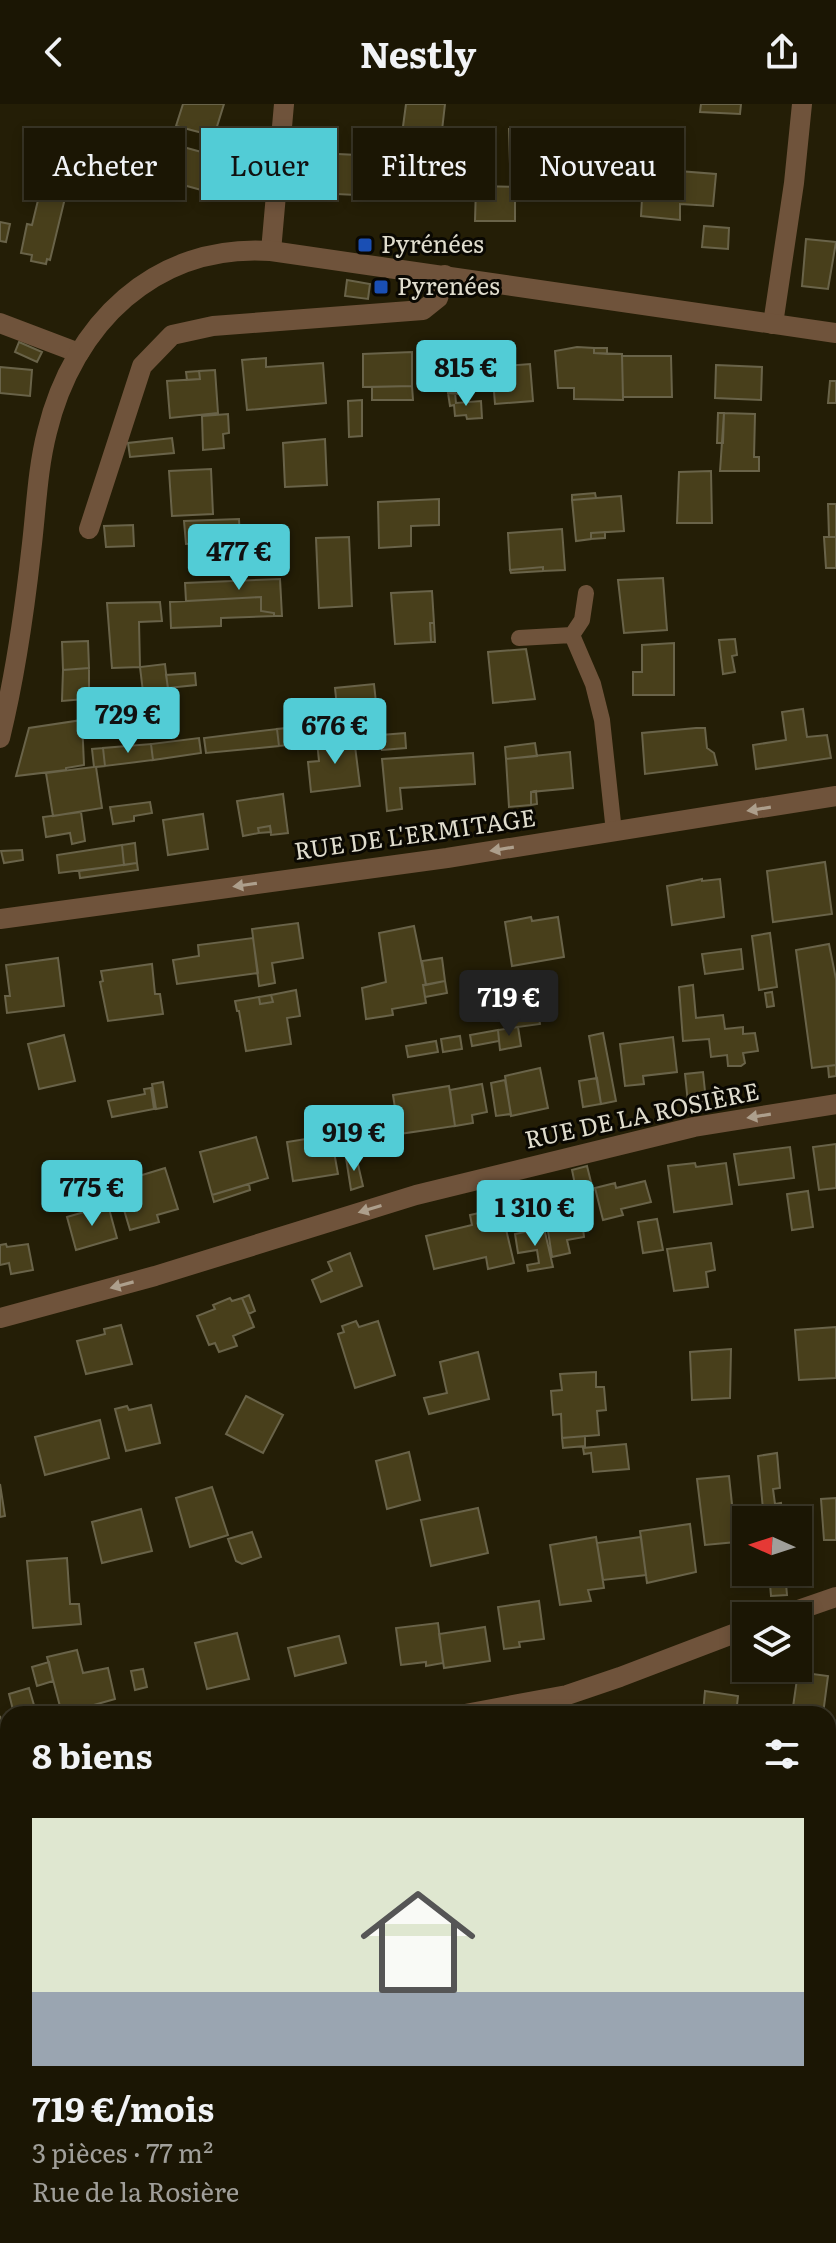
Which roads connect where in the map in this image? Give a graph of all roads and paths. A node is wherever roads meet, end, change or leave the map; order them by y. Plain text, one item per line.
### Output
1 (284, 104) edge
2 (802, 104) edge
3 (271, 251) junction
4 (445, 275) junction
5 (0, 323) edge
6 (773, 324) junction
7 (836, 333) edge
8 (79, 353) junction
9 (89, 529) dead end
10 (586, 593) dead end
11 (572, 635) junction
12 (519, 638) dead end
13 (0, 738) edge
14 (836, 796) edge
15 (614, 832) junction
16 (0, 919) edge
17 (836, 1104) edge
18 (0, 1318) edge
19 (836, 1597) edge
20 (812, 1605) edge
21 (732, 1634) edge
22 (508, 1706) edge

1 - 3 street
2 - 6 street
3 - 4 street
3 - 8 street
4 - 6 street
4 - 9 street
5 - 8 street
6 - 7 street
8 - 13 street
10 - 11 lane
11 - 12 lane
11 - 15 lane
14 -> 15 street, RUE DE L'ERMITAGE
15 -> 16 street, RUE DE L'ERMITAGE
17 -> 18 street, RUE DE LA ROSIÈRE
19 - 20 street
21 - 22 street

